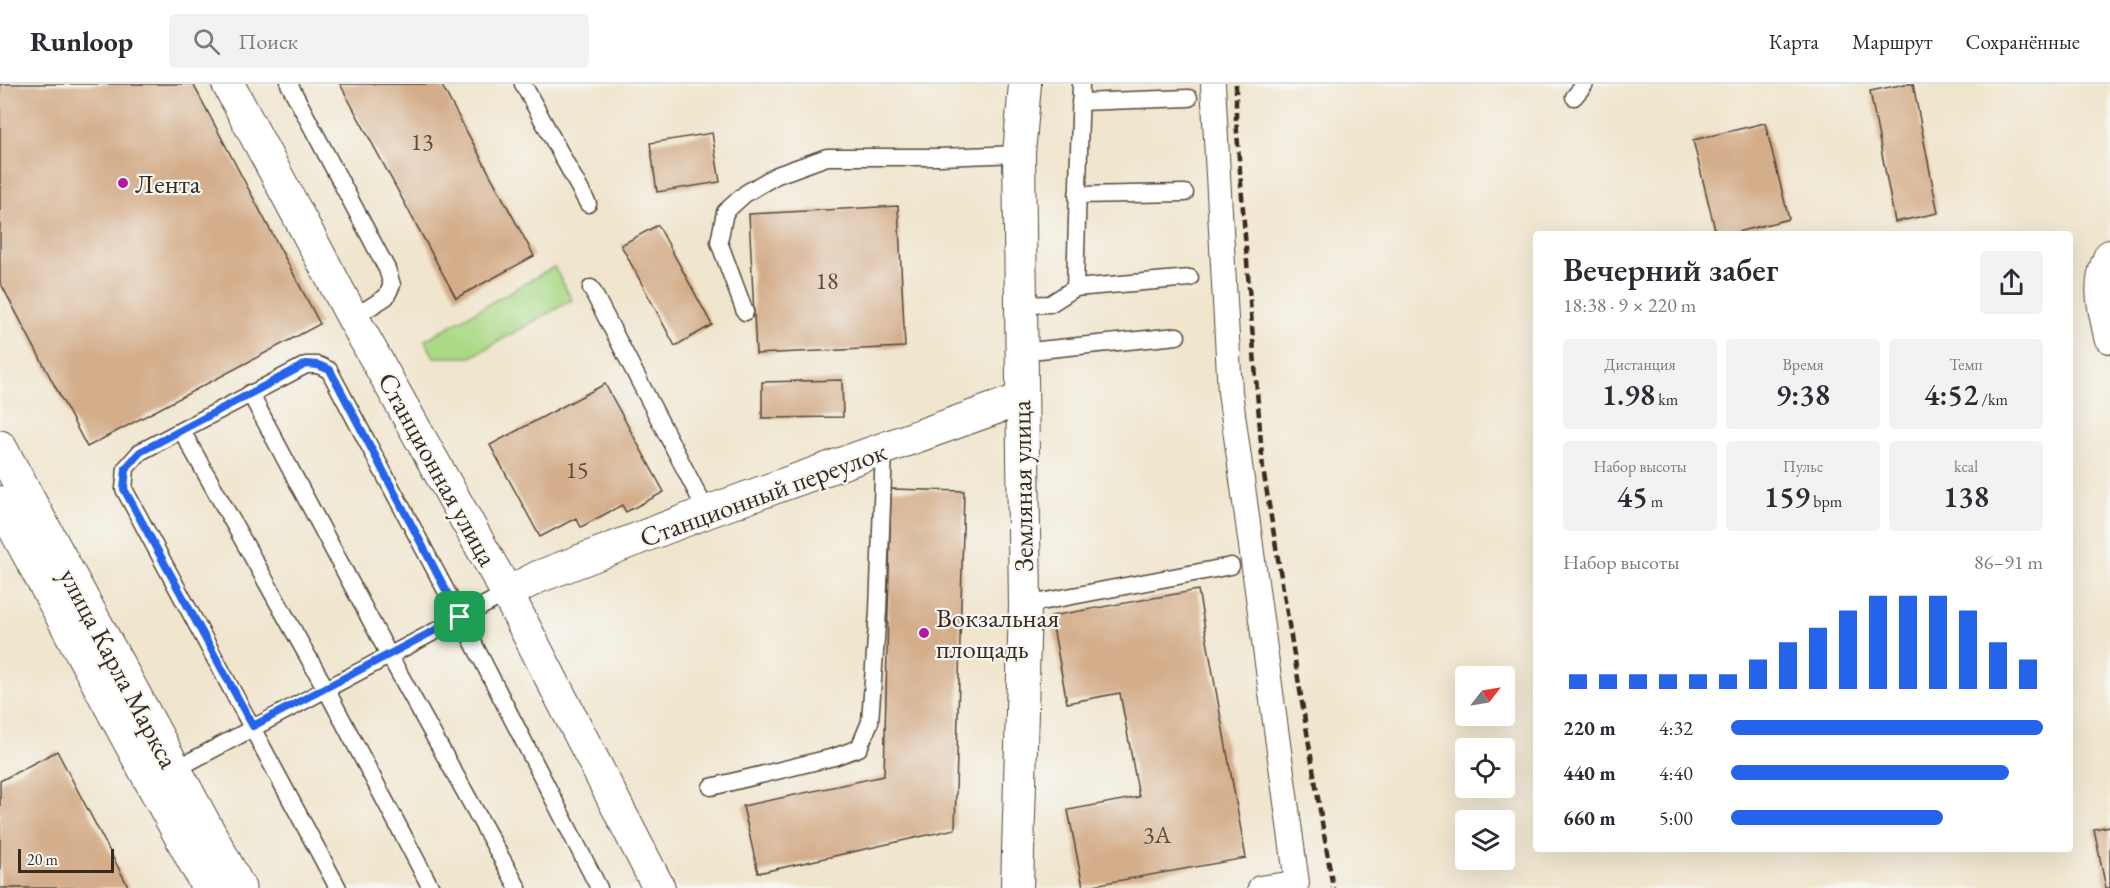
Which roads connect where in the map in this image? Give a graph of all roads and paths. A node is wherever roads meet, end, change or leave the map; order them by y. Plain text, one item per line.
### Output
1 (228, 84) edge
2 (289, 84) edge
3 (523, 84) edge
4 (1025, 84) edge
5 (1081, 84) edge
6 (1213, 84) edge
7 (1189, 98) dead end
8 (1080, 102) junction
9 (1019, 154) junction
10 (1185, 193) dead end
11 (1077, 195) junction
12 (588, 204) dead end
13 (2110, 256) edge
14 (1190, 278) dead end
15 (591, 288) dead end
16 (1075, 288) junction
17 (1020, 305) junction
18 (745, 312) dead end
19 (353, 318) junction
20 (1177, 336) dead end
21 (2110, 337) edge
22 (1020, 352) junction
23 (250, 393) junction
24 (1021, 399) junction
25 (182, 431) junction
26 (0, 447) edge
27 (884, 450) junction
28 (0, 502) edge
29 (707, 512) junction
30 (1231, 566) dead end
31 (507, 593) junction
32 (1025, 604) junction
33 (460, 617) junction
34 (389, 655) junction
35 (326, 689) junction
36 (253, 726) junction
37 (174, 770) junction
38 (711, 787) dead end
39 (208, 888) edge
40 (239, 888) edge
41 (338, 888) edge
42 (431, 888) edge
43 (518, 888) edge
44 (599, 888) edge
45 (659, 888) edge
46 (1017, 888) edge
47 (1260, 888) edge

1 - 19 street, Станционная улица
2 - 19 lane
3 - 12 lane
4 - 9 street, Земляная улица
5 - 8 lane
6 - 47 street
7 - 8 lane
8 - 11 lane
9 - 17 street, Земляная улица
9 - 18 lane
10 - 11 lane
11 - 16 lane
13 - 21 street
14 - 16 lane
15 - 29 lane
16 - 17 lane
17 - 22 street, Земляная улица
19 - 31 street, Станционная улица
20 - 22 lane
22 - 24 street, Земляная улица
23 - 25 lane
23 - 33 lane
23 - 34 lane
24 - 27 street, Станционный переулок
24 - 32 street, Земляная улица
25 - 35 lane
25 - 36 lane
26 - 37 main road, улица Карла Маркса
27 - 29 street, Станционный переулок
27 - 38 lane
28 - 39 street, улица Карла Маркса
29 - 31 street, Станционный переулок
30 - 32 lane
31 - 33 lane
31 - 45 street, Станционная улица
32 - 46 street, Земляная улица
33 - 34 lane
33 - 44 lane
34 - 35 lane
34 - 43 lane
35 - 36 lane
35 - 42 lane
36 - 37 lane
36 - 41 lane
37 - 40 main road, улица Карла Маркса

